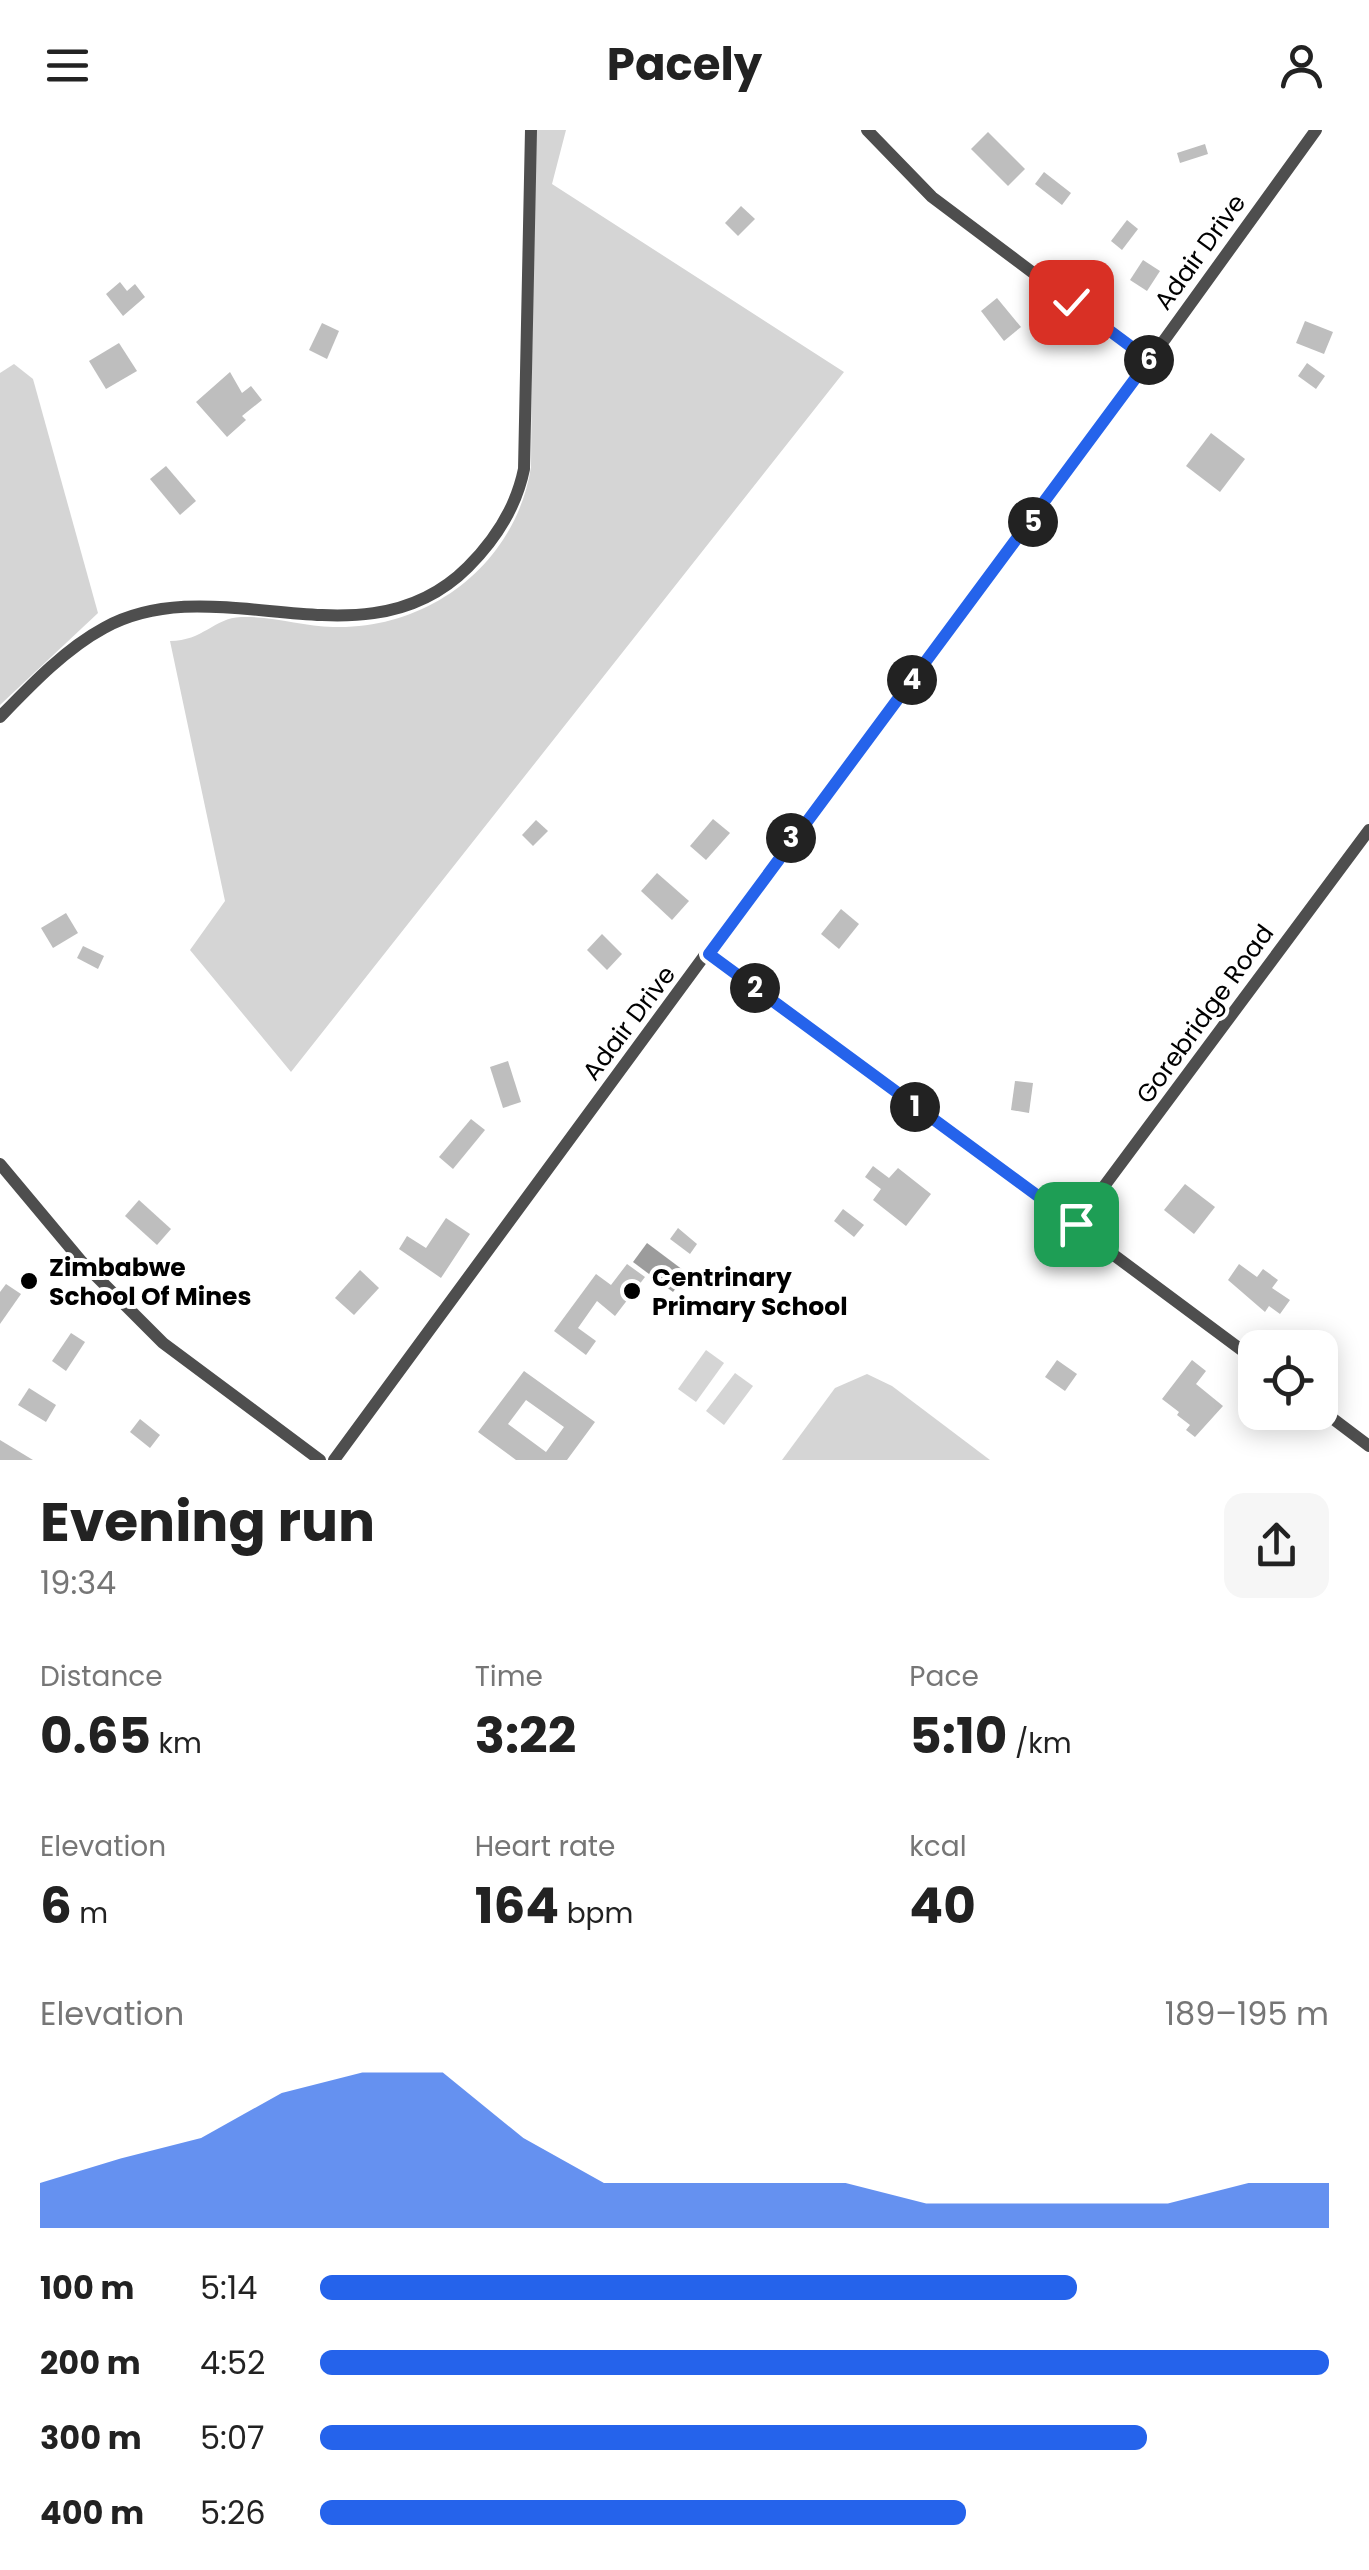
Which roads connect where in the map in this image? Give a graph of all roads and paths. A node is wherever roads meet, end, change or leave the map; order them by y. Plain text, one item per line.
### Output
1 (531, 130) edge
2 (868, 130) edge
3 (1316, 130) edge
4 (1149, 360) junction
5 (0, 717) edge
6 (1369, 830) edge
7 (709, 954) junction
8 (0, 1164) edge
9 (1076, 1224) junction
10 (1238, 1347) edge
11 (1338, 1423) edge
12 (1369, 1446) edge
13 (320, 1460) edge
14 (334, 1460) edge

1 - 5 street
2 - 4 street
3 - 4 street, Adair Drive
4 - 7 street, Adair Drive
6 - 9 street, Gorebridge Road
7 - 9 street
7 - 14 street, Adair Drive
8 - 13 street
9 - 10 street
11 - 12 street

